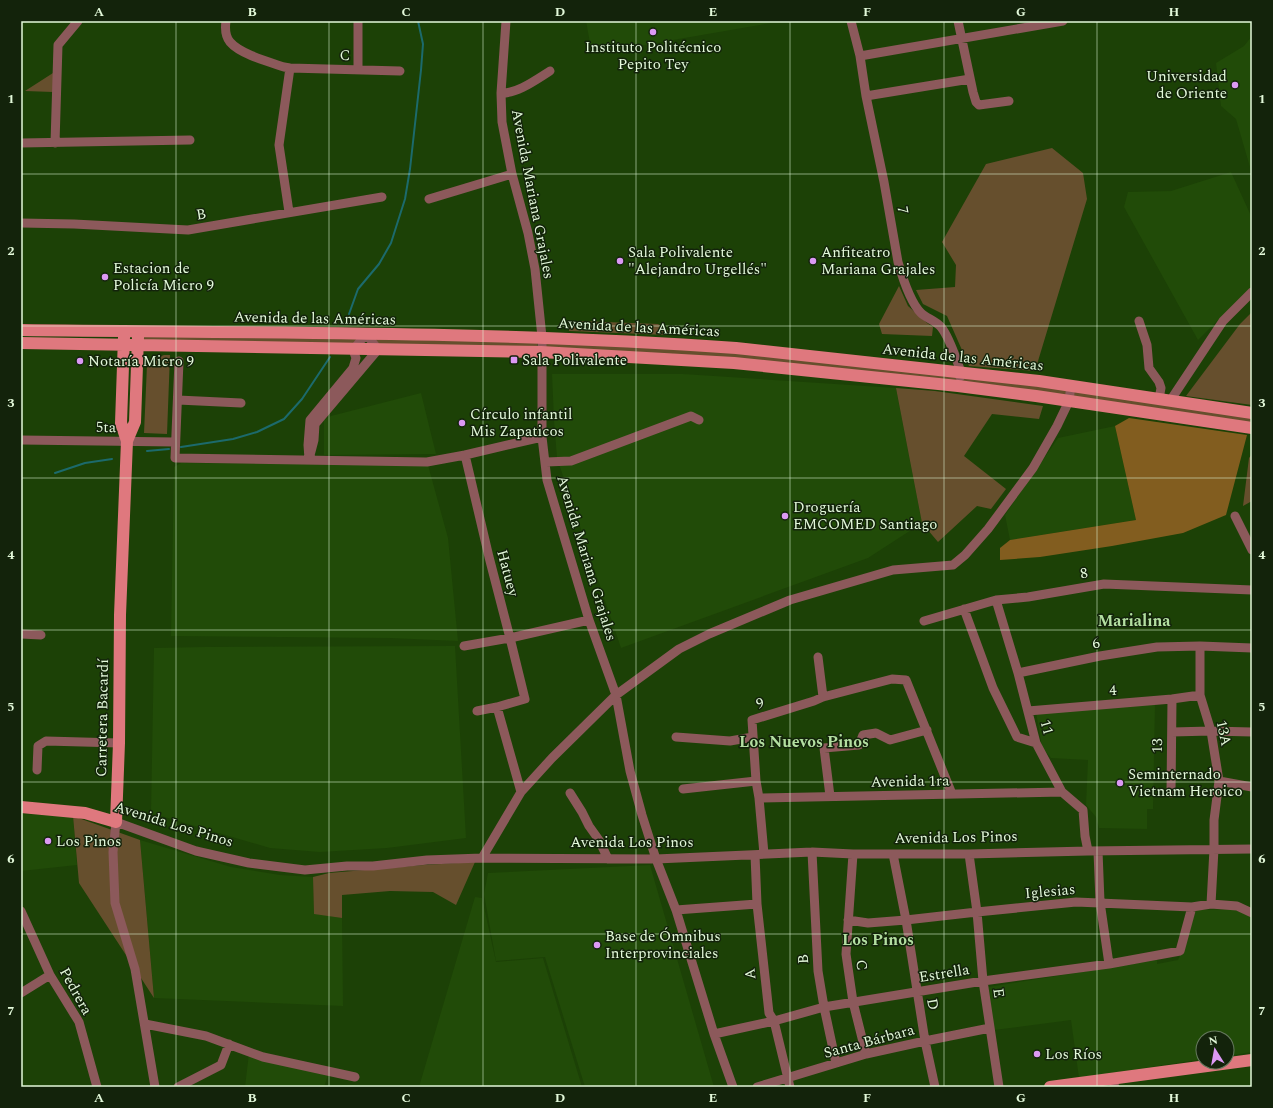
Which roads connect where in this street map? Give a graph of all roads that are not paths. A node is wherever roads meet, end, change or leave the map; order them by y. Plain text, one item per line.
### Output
1 (78, 21) edge
2 (226, 21) edge
3 (358, 21) edge
4 (506, 21) edge
5 (851, 21) edge
6 (958, 21) edge
7 (1063, 21) edge
8 (962, 39) junction
9 (860, 56) junction
10 (290, 68) junction
11 (358, 70) junction
12 (400, 71) dead end
13 (550, 71) dead end
14 (970, 79) junction
15 (501, 93) junction
16 (866, 96) junction
17 (1009, 101) dead end
18 (190, 140) dead end
19 (21, 143) edge
20 (55, 143) junction
21 (512, 174) junction
22 (382, 197) dead end
23 (429, 199) dead end
24 (289, 212) junction
25 (21, 223) edge
26 (1252, 292) edge
27 (1139, 321) dead end
28 (21, 330) edge
29 (124, 332) junction
30 (138, 332) junction
31 (366, 334) junction
32 (542, 337) junction
33 (21, 343) edge
34 (123, 345) junction
35 (138, 345) junction
36 (354, 348) junction
37 (376, 349) junction
38 (541, 352) junction
39 (179, 361) dead end
40 (960, 372) junction
41 (1071, 385) junction
42 (958, 386) junction
43 (178, 400) junction
44 (1165, 400) junction
45 (1068, 401) junction
46 (241, 403) dead end
47 (1252, 413) edge
48 (699, 420) dead end
49 (1252, 428) edge
50 (542, 437) junction
51 (21, 440) edge
52 (128, 441) junction
53 (175, 442) junction
54 (465, 455) junction
55 (309, 459) junction
56 (546, 462) junction
57 (1235, 516) dead end
58 (1252, 550) edge
59 (1252, 590) edge
60 (996, 600) junction
61 (964, 609) junction
62 (589, 620) junction
63 (924, 621) dead end
64 (21, 634) edge
65 (41, 635) dead end
66 (510, 638) junction
67 (464, 646) dead end
68 (1200, 646) junction
69 (1252, 648) edge
70 (818, 657) dead end
71 (1018, 674) junction
72 (616, 695) junction
73 (1200, 695) junction
74 (823, 697) junction
75 (1172, 699) junction
76 (497, 707) junction
77 (1028, 710) junction
78 (477, 711) dead end
79 (927, 730) junction
80 (1211, 731) junction
81 (1172, 732) junction
82 (1252, 732) edge
83 (676, 737) dead end
84 (752, 737) junction
85 (119, 743) junction
86 (1036, 744) junction
87 (36, 770) dead end
88 (756, 781) junction
89 (1219, 781) junction
90 (1252, 787) edge
91 (683, 789) dead end
92 (521, 792) junction
93 (1062, 792) junction
94 (570, 793) dead end
95 (1171, 793) dead end
96 (952, 794) junction
97 (830, 796) junction
98 (759, 798) junction
99 (21, 807) edge
100 (116, 822) junction
101 (1214, 849) junction
102 (1252, 849) edge
103 (1088, 851) junction
104 (1098, 851) junction
105 (812, 852) junction
106 (759, 854) junction
107 (853, 854) junction
108 (893, 854) junction
109 (969, 854) junction
110 (482, 858) junction
111 (608, 859) junction
112 (656, 859) junction
113 (1100, 902) junction
114 (757, 904) junction
115 (1211, 904) junction
116 (1192, 907) junction
117 (676, 910) junction
118 (21, 911) edge
119 (977, 912) junction
120 (1252, 913) edge
121 (848, 920) junction
122 (906, 920) junction
123 (1109, 964) junction
124 (50, 975) junction
125 (983, 981) junction
126 (916, 991) junction
127 (21, 993) edge
128 (852, 1002) junction
129 (824, 1007) junction
130 (774, 1021) junction
131 (145, 1024) junction
132 (990, 1028) junction
133 (714, 1034) junction
134 (925, 1040) junction
135 (229, 1044) junction
136 (866, 1054) junction
137 (1252, 1060) edge
138 (836, 1063) junction
139 (1252, 1068) edge
140 (355, 1077) dead end
141 (788, 1078) junction
142 (1070, 1085) edge
143 (1111, 1086) edge
144 (97, 1087) edge
145 (155, 1087) edge
146 (178, 1087) edge
147 (733, 1087) edge
148 (757, 1087) edge
149 (790, 1087) edge
150 (935, 1087) edge
151 (999, 1087) edge
152 (1050, 1087) edge

1 - 20 street
2 - 10 street, C
3 - 11 street
4 - 15 street, Avenida Mariana Grajales
5 - 9 street, 7
6 - 8 street
7 - 8 street
8 - 9 street
8 - 14 street
9 - 16 street, 7
10 - 11 street, C
10 - 24 street
11 - 12 street, C
13 - 15 street
14 - 16 street
14 - 17 street
15 - 21 street, Avenida Mariana Grajales
16 - 40 street, 7
18 - 20 street
19 - 20 street
21 - 23 street
21 - 32 street, Avenida Mariana Grajales
22 - 24 street, B
24 - 25 street, B
26 - 44 street
27 - 44 street
28 - 29 main road, Avenida de las Américas
29 - 30 main road, Avenida de las Américas
29 - 34 main road, Carretera Bacardí
30 - 31 main road, Avenida de las Américas
30 - 35 main road, Carretera Bacardí
31 - 32 main road, Avenida de las Américas
31 - 36 street
31 - 37 street
32 - 38 street, Avenida Mariana Grajales
32 - 40 main road, Avenida de las Américas
33 - 34 main road, Avenida de las Américas
34 - 35 main road, Avenida de las Américas
34 - 52 main road, Carretera Bacardí
35 - 36 main road, Avenida de las Américas
35 - 52 main road, Carretera Bacardí
36 - 37 main road, Avenida de las Américas
36 - 55 street
37 - 38 main road, Avenida de las Américas
37 - 55 street
38 - 42 main road, Avenida de las Américas
38 - 50 street, Avenida Mariana Grajales
39 - 43 street
40 - 41 main road, Avenida de las Américas
40 - 42 street, 7
41 - 44 main road, Avenida de las Américas
41 - 45 street
42 - 45 main road, Avenida de las Américas
43 - 46 street
43 - 53 street
44 - 47 main road, Avenida de las Américas
45 - 49 main road, Avenida de las Américas
45 - 72 street
48 - 56 street
50 - 54 street
50 - 56 street, Avenida Mariana Grajales
51 - 52 street, 5ta
52 - 53 street, 5ta
52 - 85 main road, Carretera Bacardí
53 - 55 street
54 - 55 street
54 - 66 street, Hatuey
56 - 62 street, Avenida Mariana Grajales
57 - 58 street
59 - 60 street, 8
60 - 61 street, 8
60 - 71 street, 11
61 - 63 street, 8
61 - 86 street
62 - 66 street
62 - 72 street, Avenida Mariana Grajales
64 - 65 street
66 - 67 street
66 - 76 street, Hatuey
68 - 69 street, 6
68 - 71 street, 6
68 - 73 street, 13A
70 - 74 street
71 - 77 street, 11
72 - 92 street
72 - 112 street, Avenida Mariana Grajales
73 - 75 street, 4
73 - 80 street, 13A
74 - 79 street, 9
74 - 84 street, 9
75 - 77 street, 4
75 - 81 street, 13
76 - 78 street
76 - 92 street
77 - 86 street, 11
79 - 96 street
79 - 97 street
80 - 81 street
80 - 82 street
80 - 89 street, 13A
81 - 95 street, 13
83 - 84 street
84 - 88 street, 9
85 - 87 street
85 - 100 main road, Carretera Bacardí
86 - 93 street, 11
88 - 91 street
88 - 98 street, 9
89 - 90 street
89 - 101 street, 13A
92 - 110 street
93 - 96 street, Avenida 1ra
93 - 103 street, 11
94 - 111 street
96 - 97 street, Avenida 1ra
97 - 98 street, Avenida 1ra
98 - 106 street, 9
99 - 100 main road, Avenida Los Pinos
100 - 110 street, Avenida Los Pinos
100 - 131 street, Carretera Bacardí
101 - 102 street, Avenida Los Pinos
101 - 104 street, Avenida Los Pinos
101 - 115 street
103 - 104 street, Avenida Los Pinos
103 - 109 street, Avenida Los Pinos
104 - 113 street
105 - 106 street, Avenida Los Pinos
105 - 107 street, Avenida Los Pinos
105 - 129 street, B
106 - 112 street, Avenida Los Pinos
106 - 114 street, A
107 - 108 street, Avenida Los Pinos
107 - 121 street, C
108 - 109 street, Avenida Los Pinos
108 - 122 street, D
109 - 119 street, E
110 - 111 street, Avenida Los Pinos
111 - 112 street, Avenida Los Pinos
112 - 117 street, Avenida Mariana Grajales
113 - 116 street, Iglesias
113 - 119 street, Iglesias
113 - 123 street
114 - 117 street
114 - 130 street, A
115 - 116 street, Iglesias
115 - 120 street, Iglesias
116 - 123 street, Estrella
117 - 133 street, Avenida Mariana Grajales
118 - 124 street, Pedrera
119 - 122 street, Iglesias
119 - 125 street, E
121 - 122 street, Iglesias
121 - 128 street, C
122 - 126 street, D
123 - 125 street, Estrella
124 - 127 street
124 - 144 street, Pedrera
125 - 126 street, Estrella
125 - 132 street, E
126 - 128 street, Estrella
126 - 134 street, D
128 - 129 street, Estrella
128 - 136 street, C
129 - 130 street, Estrella
129 - 138 street, B
130 - 133 street, Estrella
130 - 141 street, A
131 - 135 street
131 - 145 street, Carretera Bacardí
132 - 134 street, Santa Bárbara
132 - 151 street, E
133 - 147 street, Avenida Mariana Grajales
134 - 136 street, Santa Bárbara
134 - 150 street, D
135 - 140 street
135 - 146 street
136 - 138 street, Santa Bárbara
137 - 142 main road
138 - 141 street, Santa Bárbara
139 - 143 main road
141 - 148 street, Santa Bárbara
141 - 149 street, A
142 - 152 main road

